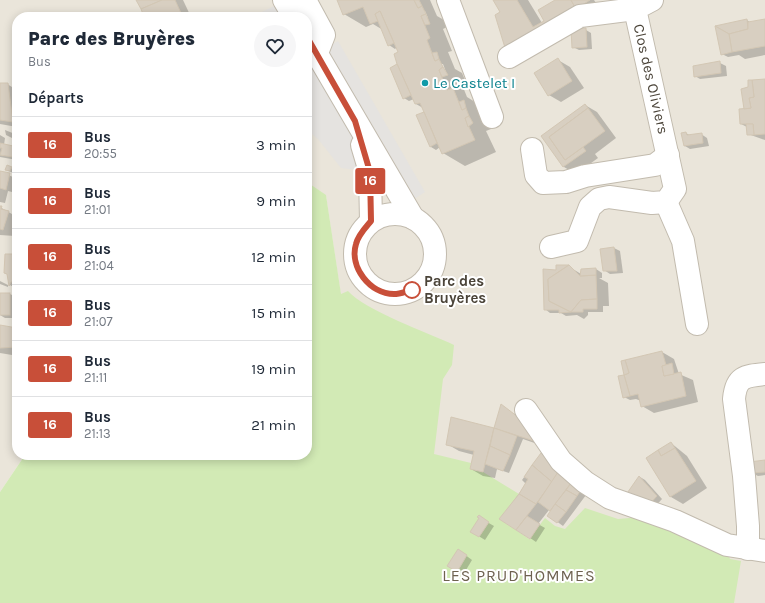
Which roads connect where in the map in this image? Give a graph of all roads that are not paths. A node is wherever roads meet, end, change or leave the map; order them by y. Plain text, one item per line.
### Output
1 (284, 0) edge
2 (305, 0) edge
3 (448, 0) edge
4 (630, 5) edge
5 (291, 12) edge
6 (312, 12) edge
7 (312, 13) edge
8 (312, 45) edge
9 (509, 57) dead end
10 (492, 117) dead end
11 (355, 121) junction
12 (532, 149) dead end
13 (669, 161) junction
14 (666, 202) junction
15 (413, 218) junction
16 (371, 221) junction
17 (551, 247) dead end
18 (697, 324) dead end
19 (765, 374) edge
20 (526, 410) dead end
21 (756, 550) edge

1 - 5 street
2 - 6 street
3 - 10 street
4 - 9 street
4 - 13 street, Clos des Oliviers
7 - 8 street
8 - 11 street
11 - 15 street
11 - 16 street
12 - 13 street
13 - 14 street, Clos des Oliviers
14 - 17 street
14 - 18 street
15 - 16 street
15 - 16 street
19 - 21 street
20 - 21 street

